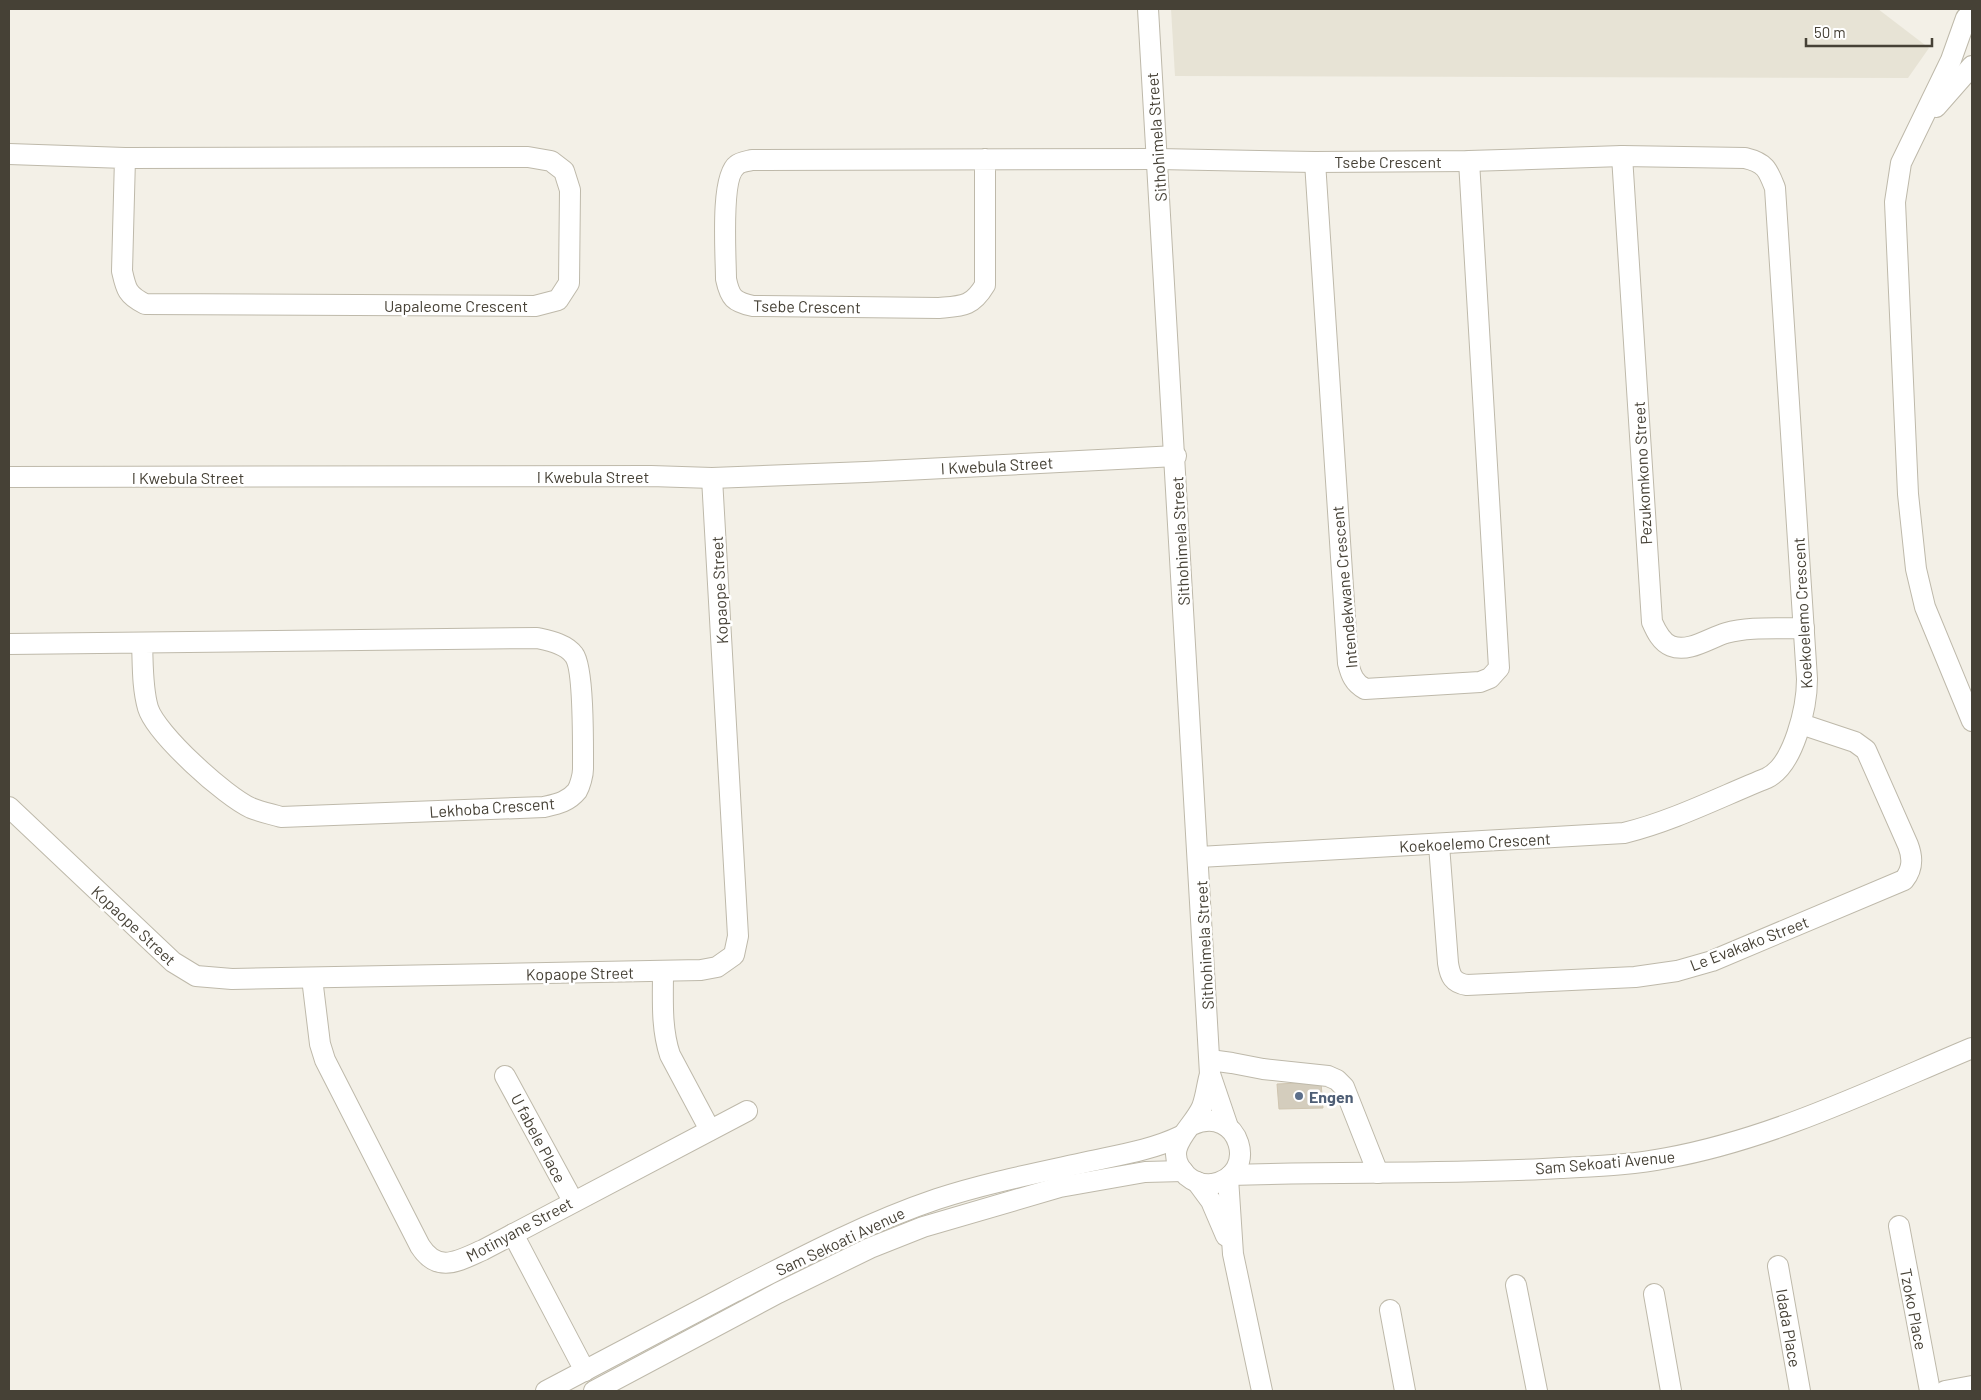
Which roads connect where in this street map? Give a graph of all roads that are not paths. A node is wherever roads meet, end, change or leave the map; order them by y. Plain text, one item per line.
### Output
1 (1148, 9) edge
2 (1967, 17) edge
3 (1972, 66) edge
4 (1918, 128) junction
5 (9, 154) edge
6 (1622, 156) junction
7 (124, 158) junction
8 (985, 159) junction
9 (1158, 159) junction
10 (1470, 161) junction
11 (1315, 162) junction
12 (1775, 188) joint
13 (1176, 456) junction
14 (9, 477) edge
15 (712, 478) junction
16 (1804, 628) junction
17 (142, 643) junction
18 (9, 644) edge
19 (1972, 721) edge
20 (1801, 724) junction
21 (9, 808) edge
22 (1439, 845) junction
23 (1199, 857) junction
24 (663, 970) junction
25 (312, 978) junction
26 (1972, 1048) edge
27 (1210, 1067) junction
28 (505, 1076) dead end
29 (747, 1111) dead end
30 (1228, 1127) junction
31 (710, 1130) junction
32 (1187, 1130) junction
33 (1240, 1147) junction
34 (1277, 1173) junction
35 (1378, 1173) junction
36 (1230, 1176) junction
37 (1190, 1177) junction
38 (572, 1202) junction
39 (1899, 1226) dead end
40 (513, 1234) junction
41 (1233, 1254) junction
42 (1778, 1266) dead end
43 (1516, 1285) dead end
44 (1654, 1294) dead end
45 (1390, 1310) dead end
46 (585, 1371) junction
47 (1972, 1386) edge
48 (546, 1391) edge
49 (594, 1391) edge
50 (1262, 1391) edge
51 (1405, 1391) edge
52 (1536, 1391) edge
53 (1671, 1391) edge
54 (1800, 1391) edge
55 (1930, 1391) edge
56 (1945, 1391) edge

1 - 9 street, Sithohimela Street
2 - 4 street
3 - 4 street
4 - 19 street
5 - 7 street, Uapaleome Crescent
6 - 10 street, Tsebe Crescent
6 - 12 street, Tsebe Crescent
6 - 16 street, Pezukomkono Street
7 - 7 street, Uapaleome Crescent
8 - 8 street, Tsebe Crescent
8 - 9 street, Tsebe Crescent
9 - 11 street, Tsebe Crescent
9 - 13 street, Sithohimela Street
10 - 11 street, Tsebe Crescent
10 - 11 street, Intendekwane Crescent
12 - 16 street, Koekoelemo Crescent
13 - 15 street, I Kwebula Street
13 - 23 street, Sithohimela Street
14 - 15 street, I Kwebula Street
15 - 24 street, Kopaope Street
16 - 20 street, Koekoelemo Crescent
17 - 17 street, Lekhoba Crescent
17 - 18 street, Lekhoba Crescent
20 - 22 street, Koekoelemo Crescent
20 - 22 street, Le Evakako Street
21 - 25 street, Kopaope Street
22 - 23 street, Koekoelemo Crescent
23 - 27 street, Sithohimela Street
24 - 25 street, Kopaope Street
24 - 31 street
25 - 40 street, Motinyane Street
26 - 35 street, Sam Sekoati Avenue
27 - 30 street, Sithohimela Street
27 - 32 street, Sithohimela Street
27 - 35 street
28 - 38 street, U fabele Place
29 - 31 street, Motinyane Street
30 - 32 street
30 - 33 street
31 - 38 street, Motinyane Street
32 - 37 street
32 - 46 street, Sam Sekoati Avenue
33 - 34 street
33 - 36 street
34 - 35 street, Sam Sekoati Avenue
34 - 36 street, Sam Sekoati Avenue
36 - 37 street
36 - 41 street
37 - 41 street
37 - 49 street, Sam Sekoati Avenue
38 - 40 street, Motinyane Street
39 - 55 street, Tzoko Place
40 - 46 street
41 - 50 street
42 - 54 street, Idada Place
43 - 52 street
44 - 53 street
45 - 51 street
46 - 48 street, Sam Sekoati Avenue
47 - 56 street

